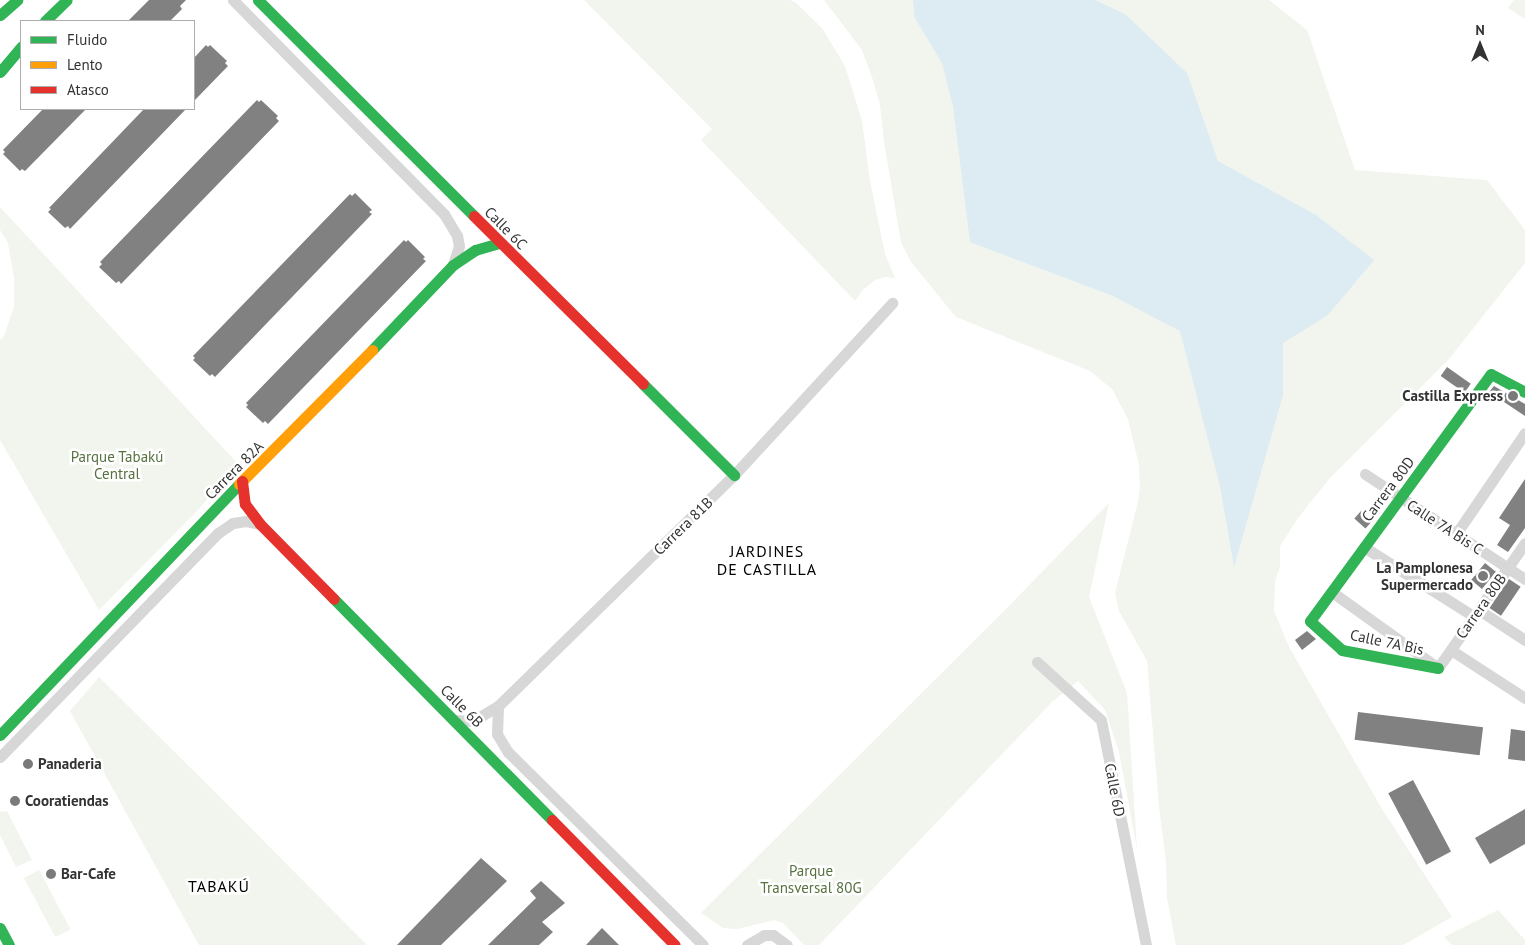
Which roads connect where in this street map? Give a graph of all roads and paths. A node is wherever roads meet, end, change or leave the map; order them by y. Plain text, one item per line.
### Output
1 (17, 0) edge
2 (67, 0) edge
3 (233, 0) edge
4 (258, 0) edge
5 (0, 15) edge
6 (46, 20) edge
7 (20, 47) edge
8 (20, 47) edge
9 (0, 65) edge
10 (0, 72) edge
11 (500, 243) junction
12 (453, 265) junction
13 (892, 303) dead end
14 (1525, 392) edge
15 (1525, 433) edge
16 (1365, 474) dead end
17 (734, 475) junction
18 (242, 481) junction
19 (1401, 498) junction
20 (260, 524) junction
21 (1456, 534) junction
22 (1525, 543) edge
23 (1364, 547) junction
24 (1508, 568) junction
25 (1525, 579) edge
26 (1332, 592) junction
27 (1476, 613) junction
28 (1310, 621) joint
29 (1525, 640) edge
30 (1451, 650) junction
31 (1037, 662) dead end
32 (1438, 668) junction
33 (1525, 698) edge
34 (498, 706) junction
35 (455, 720) junction
36 (0, 735) edge
37 (0, 757) edge
38 (0, 928) edge
39 (9, 945) edge
40 (675, 945) edge
41 (703, 945) edge
42 (746, 945) edge
43 (787, 945) edge
44 (1146, 945) edge

1 - 5 main road
2 - 6 main road
3 - 12 street
4 - 11 main road, Calle 6C
7 - 9 main road
8 - 10 main road
11 - 12 main road, Carrera 82A
11 - 17 main road, Calle 6C
12 - 18 main road, Carrera 82A
13 - 17 street, Carrera 81B
14 - 19 main road, Carrera 80D
15 - 21 street
16 - 19 street, Calle 7A Bis C
17 - 34 street, Carrera 81B
18 - 20 main road, Calle 6B
18 - 36 main road, Carrera 82A
19 - 21 street, Calle 7A Bis C
19 - 23 main road, Carrera 80D
20 - 35 main road, Calle 6B
20 - 37 street
21 - 24 street, Calle 7A Bis C
22 - 24 street, Carrera 80B
23 - 26 main road, Carrera 80D
23 - 27 street
24 - 25 street, Calle 7A Bis C
24 - 27 street, Carrera 80B
26 - 28 main road, Carrera 80D
26 - 32 street
27 - 29 street
27 - 30 street, Carrera 80B
28 - 32 main road, Calle 7A Bis
30 - 32 street, Carrera 80B
30 - 33 street
31 - 44 street, Calle 6D
34 - 35 street, Carrera 81B
34 - 41 street, Calle 6B
35 - 40 main road, Calle 6B
38 - 39 main road
42 - 43 street

